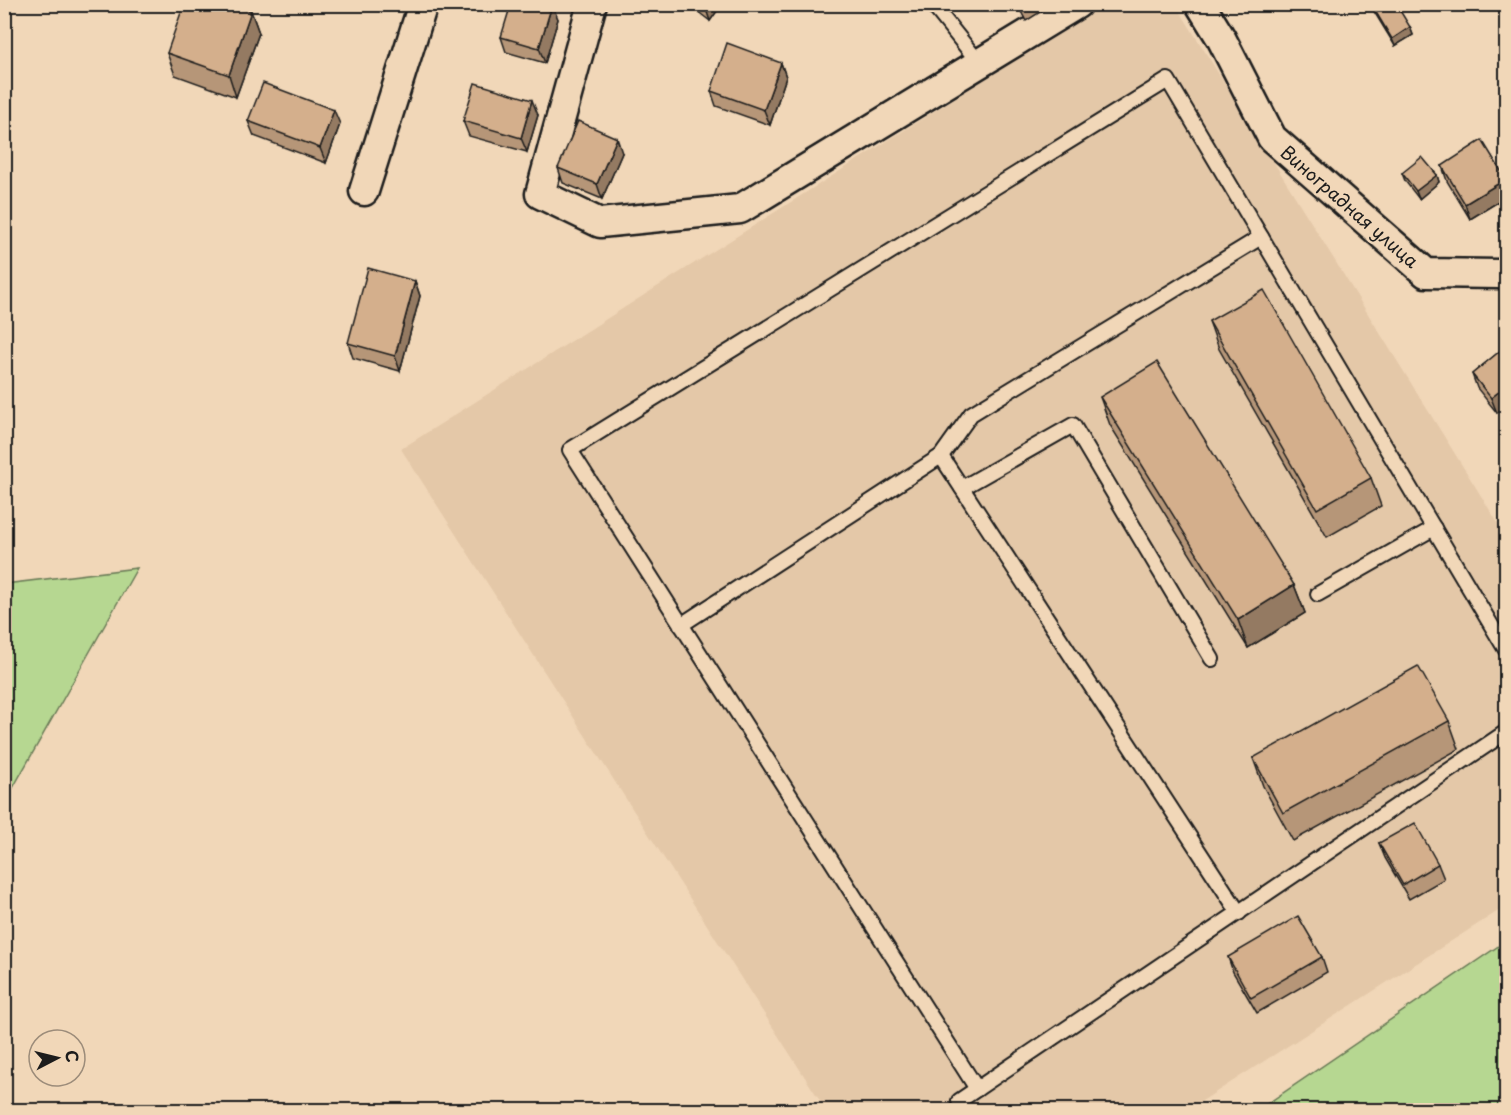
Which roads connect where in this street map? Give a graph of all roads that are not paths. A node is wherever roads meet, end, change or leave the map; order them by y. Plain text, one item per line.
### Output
1 (592, 4) edge
2 (932, 4) edge
3 (1077, 4) edge
4 (1200, 4) edge
5 (415, 6) edge
6 (980, 63) junction
7 (364, 191) dead end
8 (1261, 237) junction
9 (1506, 272) edge
10 (941, 456) junction
11 (962, 488) junction
12 (1434, 528) junction
13 (1318, 594) dead end
14 (681, 625) junction
15 (1506, 650) edge
16 (1212, 659) dead end
17 (1506, 732) edge
18 (1239, 913) junction
19 (977, 1089) junction
20 (959, 1101) dead end

1 - 6 street
2 - 6 lane
3 - 6 street
4 - 9 street, Виноградная улица
5 - 7 street
8 - 10 lane
8 - 12 lane
8 - 14 lane
10 - 11 lane
10 - 14 lane
11 - 16 lane
11 - 18 lane
12 - 13 lane
12 - 15 lane
14 - 19 lane
17 - 18 lane
18 - 19 lane
19 - 20 lane

